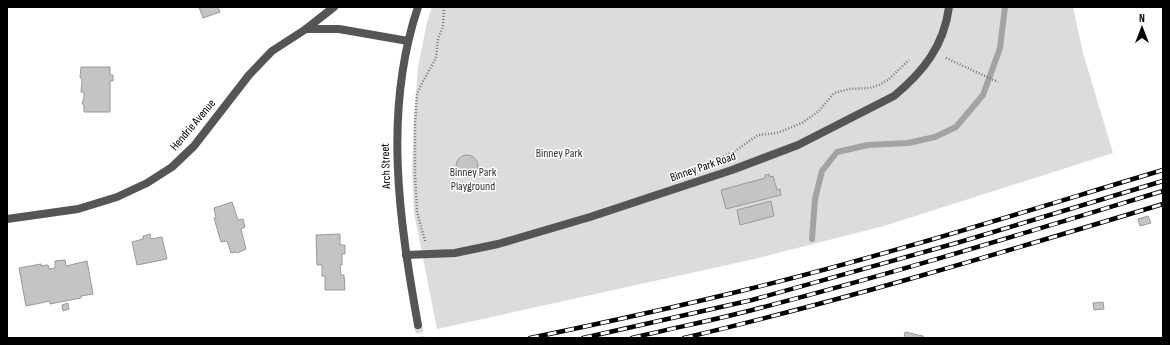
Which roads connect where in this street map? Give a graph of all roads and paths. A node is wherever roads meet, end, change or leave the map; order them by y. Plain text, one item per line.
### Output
1 (334, 7) edge
2 (418, 7) edge
3 (444, 7) edge
4 (949, 7) edge
5 (306, 29) junction
6 (408, 41) junction
7 (932, 55) junction
8 (998, 82) dead end
9 (714, 161) dead end
10 (7, 219) edge
11 (431, 245) dead end
12 (406, 255) junction
13 (418, 325) tunnel mouth

1 - 5 street, Hendrie Avenue
2 - 6 street, Arch Street
3 - 11 path
4 - 7 street, Binney Park Road
5 - 6 street
5 - 10 street, Hendrie Avenue
6 - 12 street, Arch Street
7 - 8 path
7 - 9 path
7 - 12 street, Binney Park Road
12 - 13 street, Arch Street

